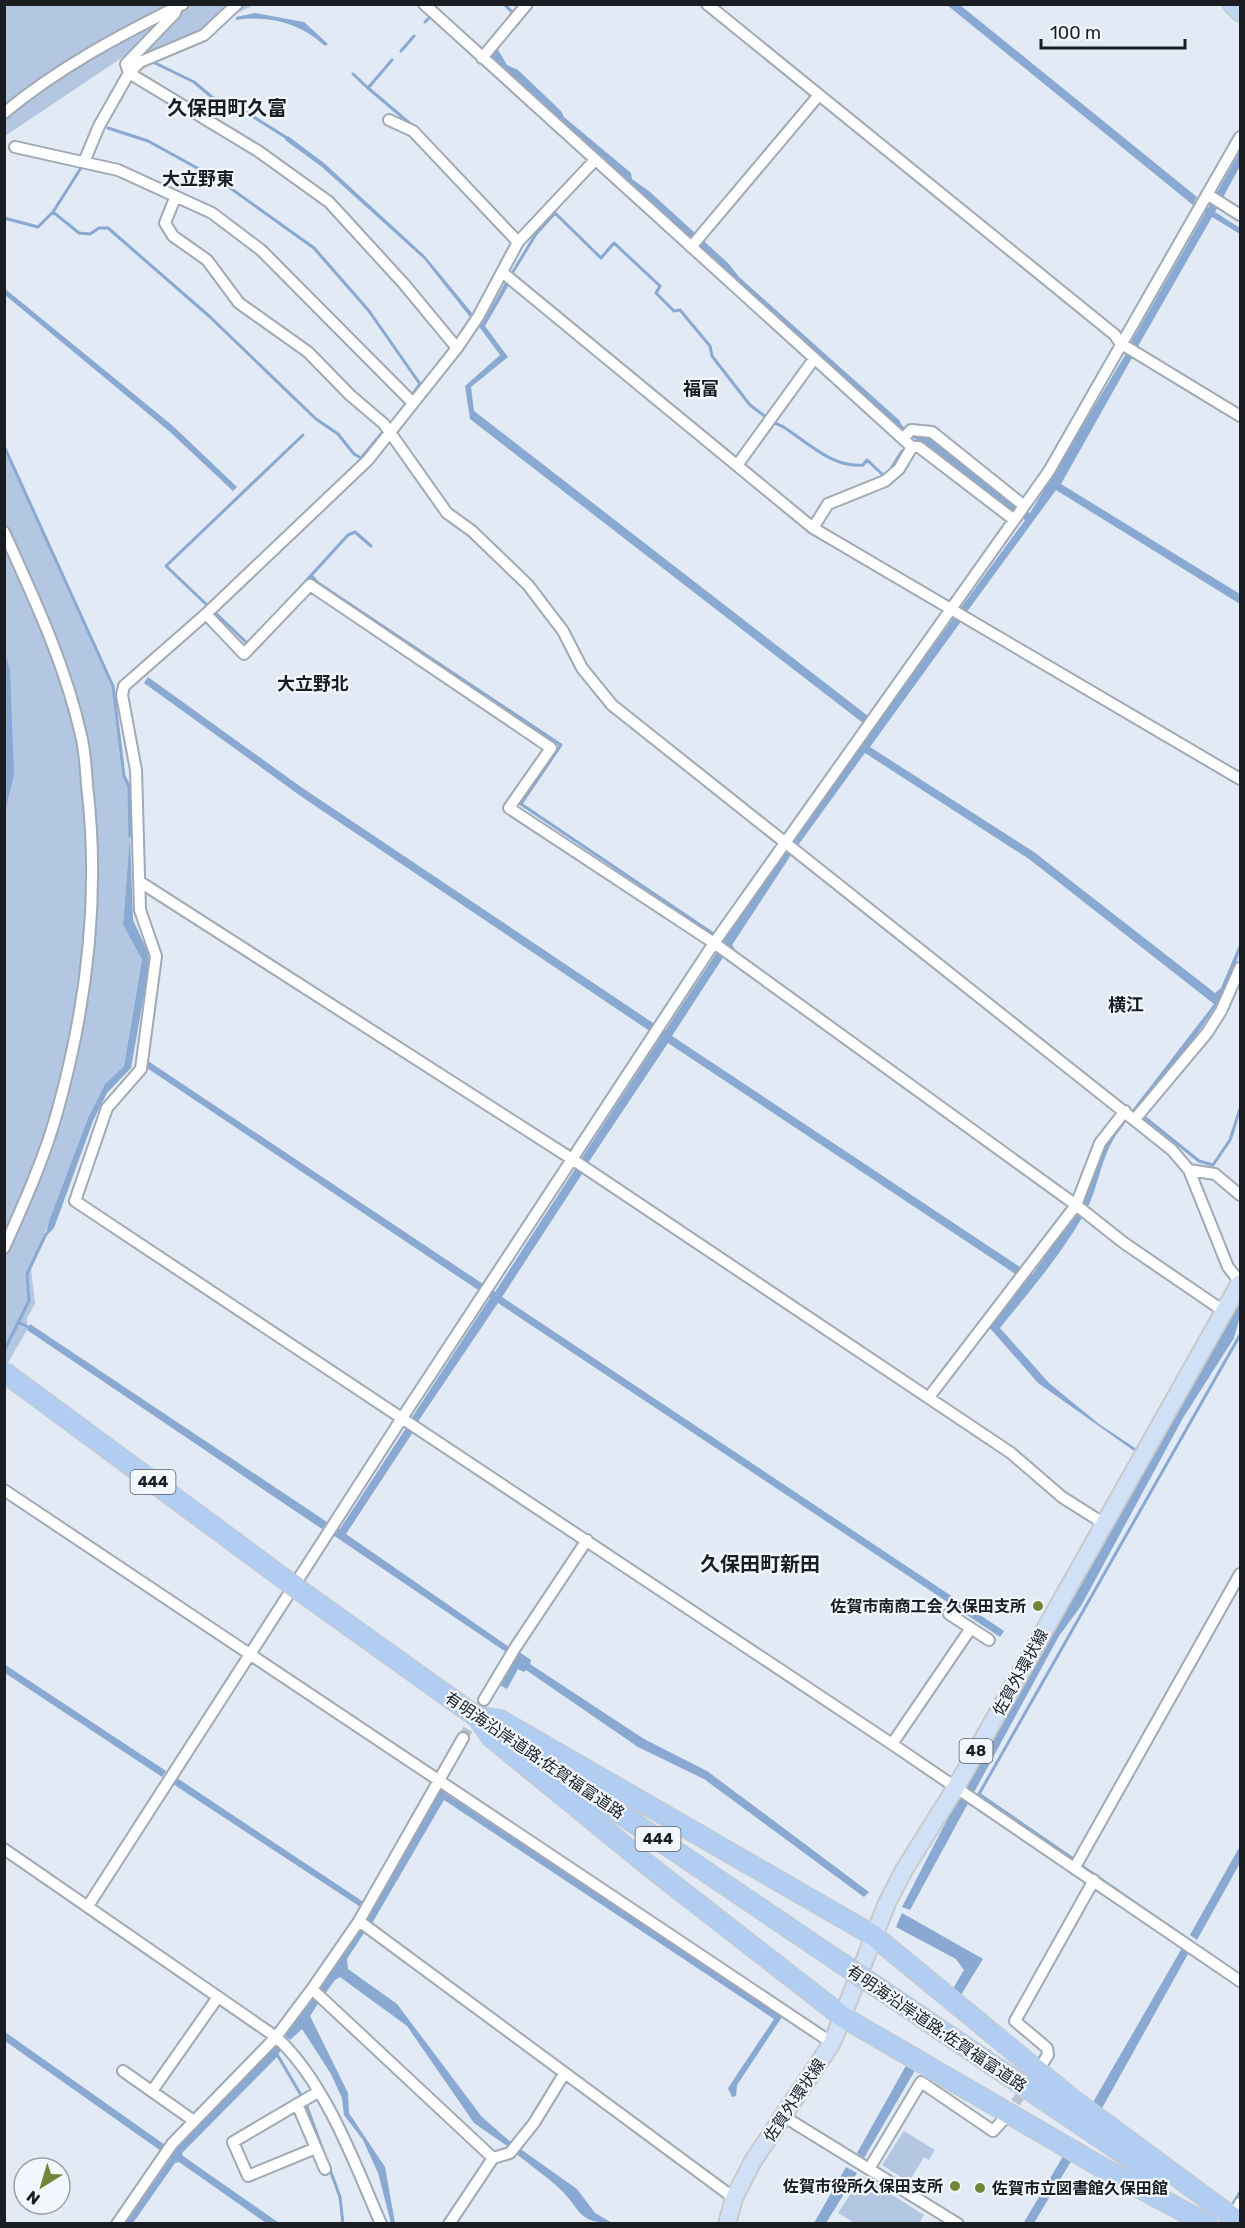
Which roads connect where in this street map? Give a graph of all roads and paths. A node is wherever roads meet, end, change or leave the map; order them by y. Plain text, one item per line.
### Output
1 (237, 4) edge
2 (424, 4) edge
3 (527, 4) edge
4 (707, 4) edge
5 (1232, 4) edge
6 (180, 6) edge
7 (1240, 12) edge
8 (486, 54) junction
9 (129, 73) junction
10 (819, 95) junction
11 (4, 113) edge
12 (389, 120) dead end
13 (1240, 136) edge
14 (15, 147) dead end
15 (595, 160) junction
16 (84, 162) junction
17 (175, 198) junction
18 (1214, 199) junction
19 (1240, 216) edge
20 (518, 242) junction
21 (691, 247) junction
22 (507, 276) junction
23 (1123, 344) junction
24 (457, 348) junction
25 (814, 358) junction
26 (409, 399) junction
27 (1240, 416) edge
28 (387, 428) junction
29 (903, 440) junction
30 (912, 447) junction
31 (738, 464) junction
32 (1023, 505) junction
33 (1013, 519) junction
34 (813, 528) junction
35 (4, 532) edge
36 (209, 610) junction
37 (953, 610) junction
38 (1240, 779) edge
39 (784, 840) junction
40 (140, 882) junction
41 (720, 947) junction
42 (1240, 968) edge
43 (1125, 1111) junction
44 (1138, 1115) junction
45 (573, 1160) junction
46 (1189, 1170) junction
47 (1240, 1195) edge
48 (1080, 1208) junction
49 (4, 1248) edge
50 (1240, 1283) edge
51 (1225, 1312) junction
52 (4, 1372) edge
53 (928, 1397) junction
54 (404, 1419) junction
55 (4, 1490) edge
56 (1103, 1523) junction
57 (586, 1540) junction
58 (1240, 1574) edge
59 (950, 1614) dead end
60 (971, 1628) junction
61 (989, 1640) dead end
62 (250, 1652) junction
63 (481, 1708) junction
64 (463, 1738) tunnel mouth
65 (892, 1744) junction
66 (440, 1782) junction
67 (958, 1789) junction
68 (4, 1848) edge
69 (1075, 1867) junction
70 (1094, 1880) junction
71 (88, 1906) junction
72 (359, 1922) junction
73 (874, 1936) junction
74 (1240, 1981) edge
75 (312, 1989) junction
76 (219, 1997) junction
77 (843, 2016) junction
78 (276, 2037) junction
79 (832, 2043) junction
80 (1040, 2067) dead end
81 (123, 2071) dead end
82 (564, 2074) junction
83 (152, 2091) junction
84 (318, 2092) junction
85 (297, 2104) junction
86 (783, 2116) junction
87 (1005, 2118) tunnel mouth
88 (194, 2121) junction
89 (316, 2148) junction
90 (493, 2158) junction
91 (325, 2169) dead end
92 (869, 2169) junction
93 (734, 2198) junction
94 (1240, 2211) edge
95 (117, 2223) edge
96 (381, 2223) edge
97 (449, 2223) edge
98 (727, 2223) edge
99 (958, 2223) edge
100 (1207, 2223) edge
101 (1226, 2223) edge

1 - 9 street
2 - 8 street
3 - 8 street
4 - 10 street
5 - 7 highway
6 - 9 street
6 - 11 street
8 - 15 street
9 - 16 street
9 - 24 street
10 - 21 street
10 - 23 street
12 - 20 street
13 - 18 street
14 - 16 street
15 - 20 street
15 - 21 street
16 - 17 street
17 - 26 street
17 - 28 street
18 - 19 street
18 - 23 street
20 - 22 street
21 - 25 street
22 - 24 street
22 - 31 street
23 - 27 street
23 - 32 street
24 - 26 street
25 - 29 street
25 - 31 street
26 - 28 street
28 - 36 street
28 - 39 street
29 - 30 street
29 - 32 street
30 - 33 street
30 - 34 street
31 - 34 street
32 - 33 street
33 - 37 street
34 - 37 street
35 - 49 street
36 - 40 street
36 - 41 street
37 - 38 street
37 - 39 street
39 - 41 street
39 - 43 street
40 - 45 street
40 - 54 street
41 - 45 street
41 - 48 street
42 - 44 street
43 - 44 street
43 - 48 street
44 - 46 street
45 - 53 street
45 - 54 street
46 - 47 street
46 - 50 street
48 - 51 street
48 - 53 street
50 - 51 main road, 佐賀外環状線 / 48
51 - 56 main road, 佐賀外環状線 / 48
52 - 63 highway, 有明海沿岸道路;佐賀福富道路 / 444, bridge
53 - 56 street
54 - 57 street
54 - 62 street
55 - 62 street
56 - 67 main road, 佐賀外環状線 / 48
57 - 63 street
57 - 65 street
58 - 69 street
59 - 60 street
60 - 61 street
60 - 65 street
62 - 66 street
62 - 71 street
63 - 73 highway
63 - 77 highway
63 - 101 highway, 有明海沿岸道路;佐賀福富道路 / 444, bridge
64 - 66 street
65 - 67 street
66 - 72 street
66 - 79 street
67 - 69 street
67 - 73 main road, 佐賀外環状線 / 48
68 - 71 street
69 - 70 street
70 - 74 street
70 - 80 street
71 - 76 street
72 - 75 street
72 - 82 street
73 - 77 main road, 佐賀外環状線 / 48
73 - 94 highway
75 - 78 street
75 - 90 street
76 - 78 street
76 - 83 street
77 - 79 main road, 佐賀外環状線 / 48
77 - 100 highway
78 - 84 street
78 - 88 street
79 - 86 main road, 佐賀外環状線 / 48
81 - 83 street
82 - 90 street
82 - 93 street
83 - 88 street
84 - 85 street
84 - 96 street
85 - 89 street
85 - 89 street
86 - 92 street
86 - 93 main road, 佐賀外環状線 / 48
87 - 92 street
88 - 95 street
89 - 91 street
90 - 97 street
92 - 99 street
93 - 98 main road, 佐賀外環状線 / 48

